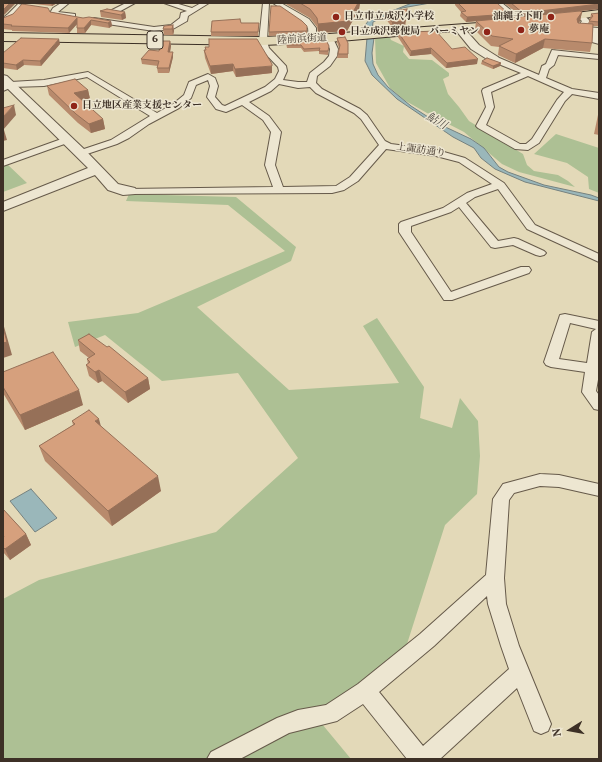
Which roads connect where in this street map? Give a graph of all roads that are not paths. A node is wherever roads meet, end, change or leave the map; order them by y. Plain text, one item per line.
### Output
1 (66, 3) edge
2 (132, 3) edge
3 (167, 3) edge
4 (206, 3) edge
5 (266, 3) edge
6 (276, 3) edge
7 (499, 3) edge
8 (23, 5) edge
9 (193, 10) junction
10 (112, 12) edge
11 (599, 14) edge
12 (582, 20) junction
13 (3, 21) edge
14 (520, 22) junction
15 (121, 25) junction
16 (599, 25) edge
17 (460, 28) junction
18 (109, 33) dead end
19 (3, 37) edge
20 (329, 38) junction
21 (313, 39) junction
22 (263, 41) junction
23 (599, 42) edge
24 (599, 58) edge
25 (494, 59) joint
26 (526, 74) junction
27 (541, 80) junction
28 (278, 81) junction
29 (5, 82) edge
30 (312, 84) junction
31 (570, 91) junction
32 (599, 96) edge
33 (242, 102) junction
34 (156, 116) junction
35 (67, 140) junction
36 (385, 145) junction
37 (81, 153) junction
38 (3, 163) edge
39 (96, 170) junction
40 (500, 185) junction
41 (279, 189) junction
42 (130, 191) joint
43 (460, 202) junction
44 (3, 207) edge
45 (540, 253) dead end
46 (596, 253) edge
47 (525, 270) dead end
48 (599, 325) edge
49 (599, 332) edge
50 (593, 370) junction
51 (599, 405) edge
52 (599, 490) edge
53 (495, 578) junction
54 (521, 671) junction
55 (365, 691) junction
56 (541, 724) dead end
57 (218, 759) edge
58 (420, 759) edge
59 (425, 759) edge

1 - 15 street
2 - 10 street
3 - 9 street
4 - 9 street
5 - 22 street
6 - 21 street
7 - 14 street
8 - 13 street
9 - 15 street
11 - 12 highway, 陸前浜街道 / 6
12 - 14 highway, 陸前浜街道 / 6
12 - 16 street
12 - 23 street
14 - 17 highway, 陸前浜街道 / 6
15 - 18 street
17 - 20 highway, 陸前浜街道 / 6
17 - 25 street
19 - 22 highway, 陸前浜街道 / 6
20 - 21 highway, 陸前浜街道 / 6
20 - 30 street
21 - 22 highway, 陸前浜街道 / 6
22 - 28 street
24 - 27 street
25 - 26 street
26 - 27 street
26 - 31 street
27 - 31 street
28 - 30 street
28 - 33 street
29 - 34 street
29 - 35 street
30 - 36 street, 上諏訪通り
31 - 32 street
33 - 34 street
33 - 41 street
34 - 37 street
35 - 37 street
35 - 38 street
36 - 40 street, 上諏訪通り
36 - 41 street
37 - 39 street
39 - 42 street
39 - 44 street
40 - 43 street
40 - 46 street, 上諏訪通り
41 - 42 street
43 - 45 street
43 - 47 street
48 - 50 street
49 - 50 street
50 - 51 street
52 - 53 street
53 - 54 street
53 - 55 street
54 - 56 street
54 - 59 street
55 - 57 street
55 - 58 street

